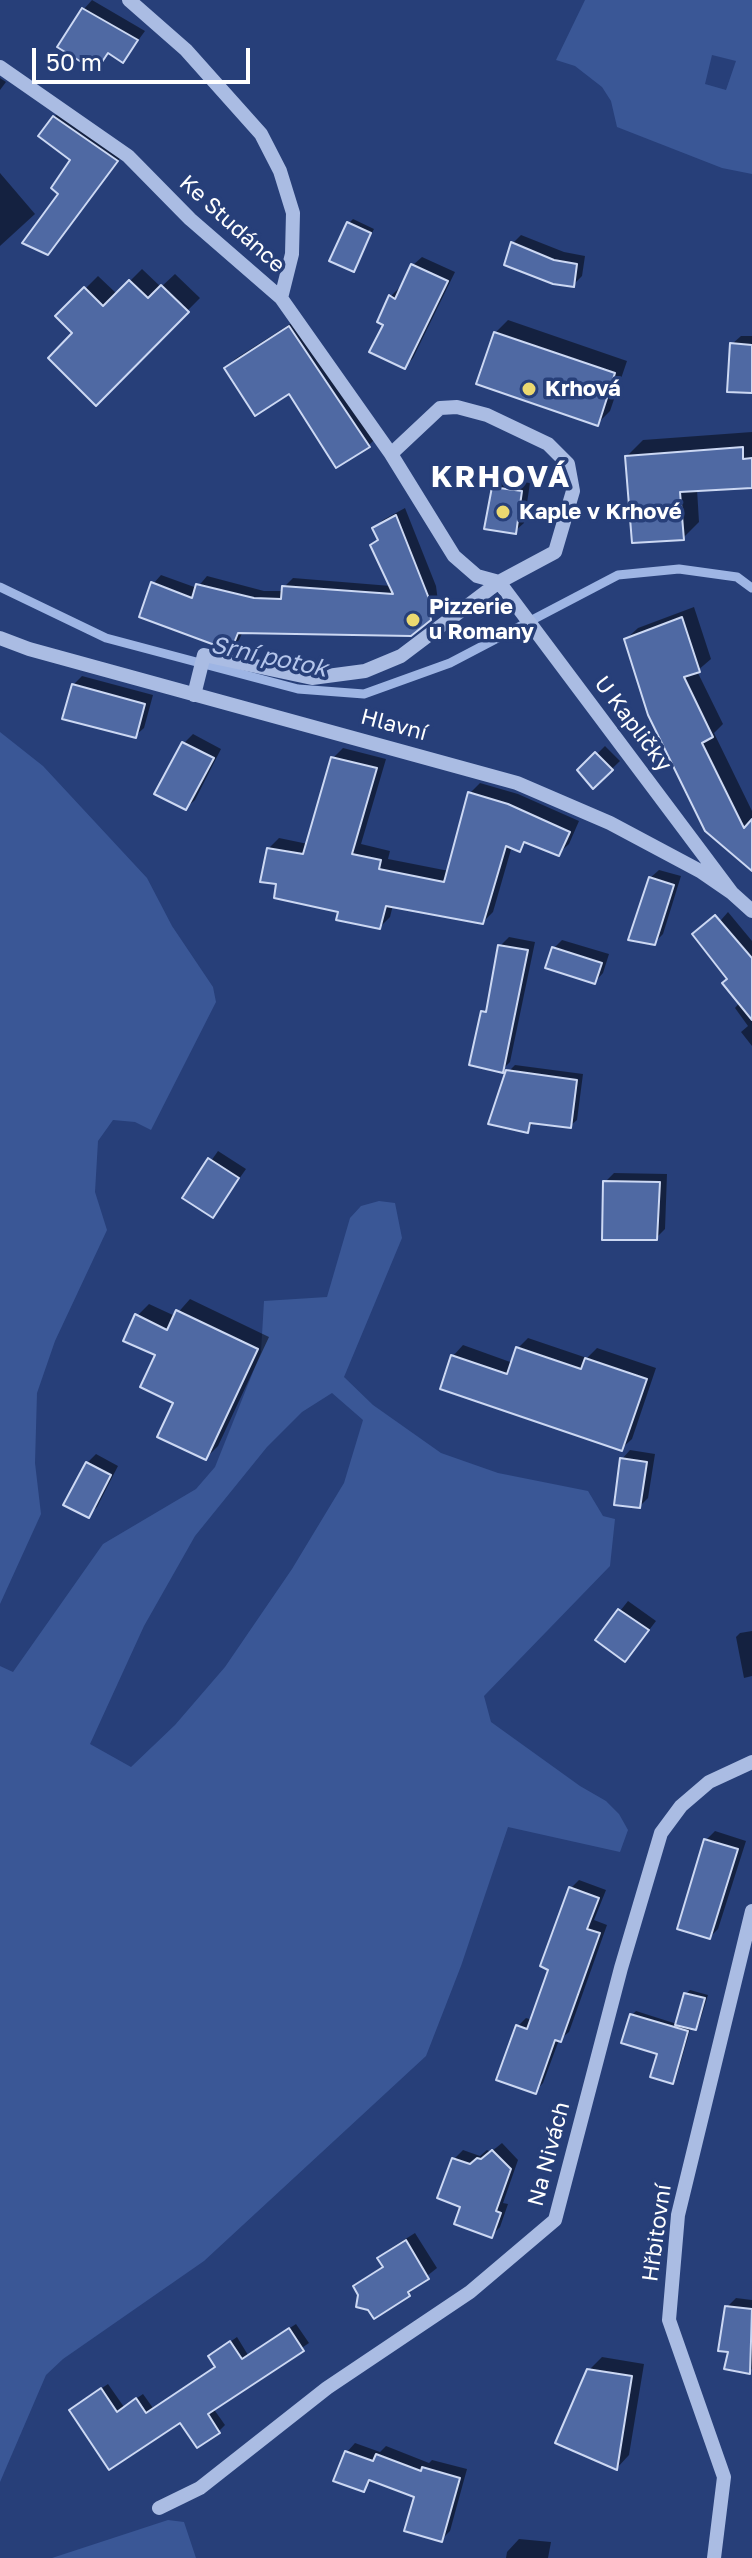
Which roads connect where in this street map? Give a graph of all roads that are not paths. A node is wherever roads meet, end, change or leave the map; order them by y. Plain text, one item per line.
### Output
1 (129, 0) edge
2 (0, 67) edge
3 (281, 298) junction
4 (391, 454) junction
5 (499, 582) junction
6 (0, 638) edge
7 (194, 695) junction
8 (732, 893) junction
9 (752, 911) edge
10 (752, 1762) edge
11 (752, 1911) edge
12 (159, 2508) dead end
13 (714, 2558) edge

1 - 3 street
2 - 3 street, Ke Studánce
3 - 4 street, Ke Studánce
4 - 5 street, U Kapličky
4 - 5 street
5 - 7 street
5 - 8 street, U Kapličky
6 - 7 street, Hlavní
7 - 8 street, Hlavní
8 - 9 street, Hlavní
10 - 12 street, Na Nivách
11 - 13 street, Hřbitovní

